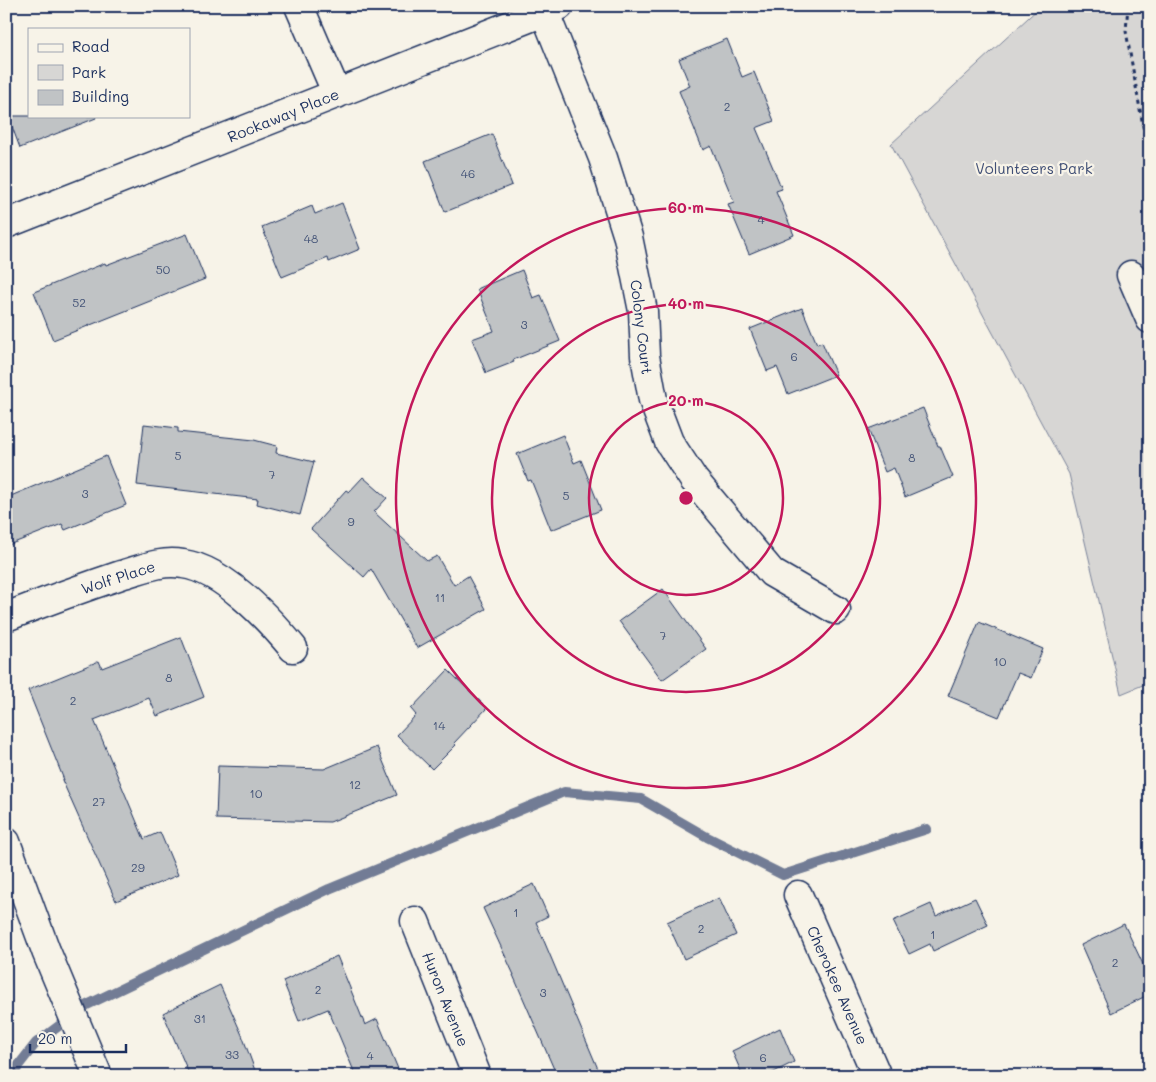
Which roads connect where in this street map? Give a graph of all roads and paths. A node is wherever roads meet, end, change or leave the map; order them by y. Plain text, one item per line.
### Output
1 (299, 6) edge
2 (1128, 6) edge
3 (552, 10) edge
4 (337, 94) junction
5 (1150, 165) edge
6 (6, 224) edge
7 (1131, 275) dead end
8 (1150, 319) edge
9 (836, 610) dead end
10 (6, 617) edge
11 (293, 648) dead end
12 (6, 842) edge
13 (798, 894) dead end
14 (415, 921) dead end
15 (98, 1076) edge
16 (477, 1076) edge
17 (877, 1076) edge

1 - 4 street
2 - 5 path
3 - 4 street, Rockaway Place
3 - 9 street, Colony Court
4 - 6 street, Rockaway Place
7 - 8 street
10 - 11 street, Wolf Place
12 - 15 street
13 - 17 street, Cherokee Avenue
14 - 16 street, Huron Avenue

